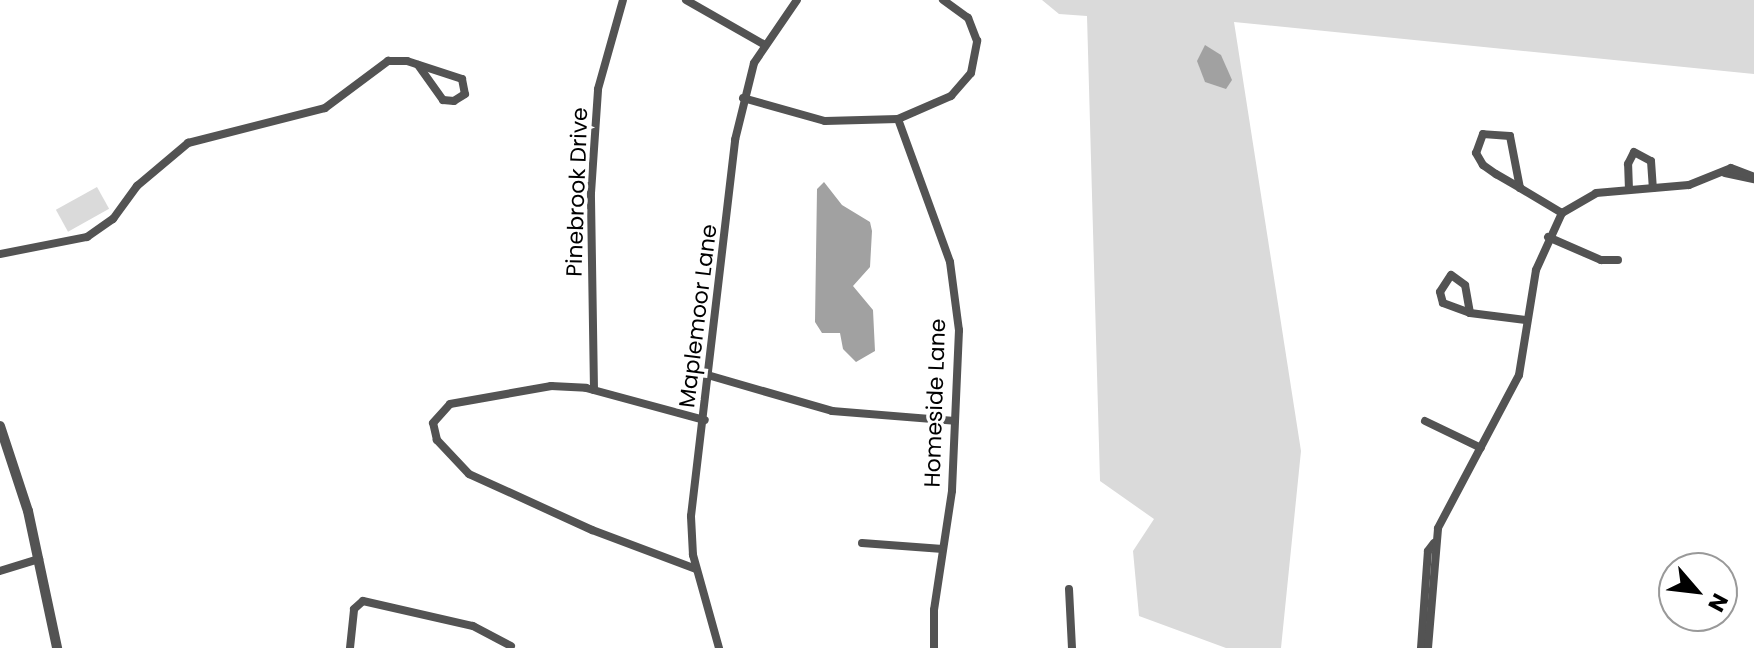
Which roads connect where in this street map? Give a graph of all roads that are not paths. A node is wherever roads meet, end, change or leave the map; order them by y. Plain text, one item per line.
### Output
1 (623, 0) edge
2 (686, 0) edge
3 (797, 0) edge
4 (943, 0) edge
5 (763, 44) junction
6 (418, 65) junction
7 (743, 98) junction
8 (898, 119) junction
9 (1754, 178) edge
10 (1520, 188) junction
11 (1653, 188) junction
12 (1629, 190) junction
13 (1562, 213) junction
14 (1548, 237) junction
15 (0, 254) edge
16 (1618, 260) dead end
17 (1470, 313) junction
18 (1526, 320) junction
19 (711, 376) junction
20 (594, 390) junction
21 (705, 420) junction
22 (955, 421) junction
23 (1425, 421) dead end
24 (0, 426) edge
25 (1481, 448) junction
26 (862, 543) dead end
27 (1434, 543) junction
28 (943, 549) junction
29 (39, 559) junction
30 (696, 569) junction
31 (0, 571) edge
32 (1069, 589) dead end
33 (511, 646) dead end
34 (57, 648) edge
35 (350, 648) edge
36 (719, 648) edge
37 (934, 648) edge
38 (1072, 648) edge
39 (1421, 648) edge
40 (1428, 648) edge

1 - 20 street, Pinebrook Drive
2 - 5 street
3 - 5 street, Maplemoor Lane
4 - 8 street
5 - 7 street, Maplemoor Lane
6 - 6 street
6 - 15 street
7 - 8 street
7 - 19 street, Maplemoor Lane
8 - 22 street, Homeside Lane
9 - 11 street
10 - 10 street
10 - 13 street
11 - 12 street
11 - 12 street
12 - 13 street
13 - 14 street
14 - 16 street
14 - 18 street
17 - 17 street
17 - 18 street
18 - 25 street
19 - 21 street, Maplemoor Lane
19 - 22 street
20 - 21 street
20 - 30 street
21 - 30 street, Maplemoor Lane
22 - 28 street, Homeside Lane
23 - 25 street
24 - 29 street
25 - 27 street
26 - 28 street
27 - 39 street
27 - 40 street
28 - 37 street, Homeside Lane
29 - 31 street
29 - 34 street
30 - 36 street, Maplemoor Lane
32 - 38 street
33 - 35 street

